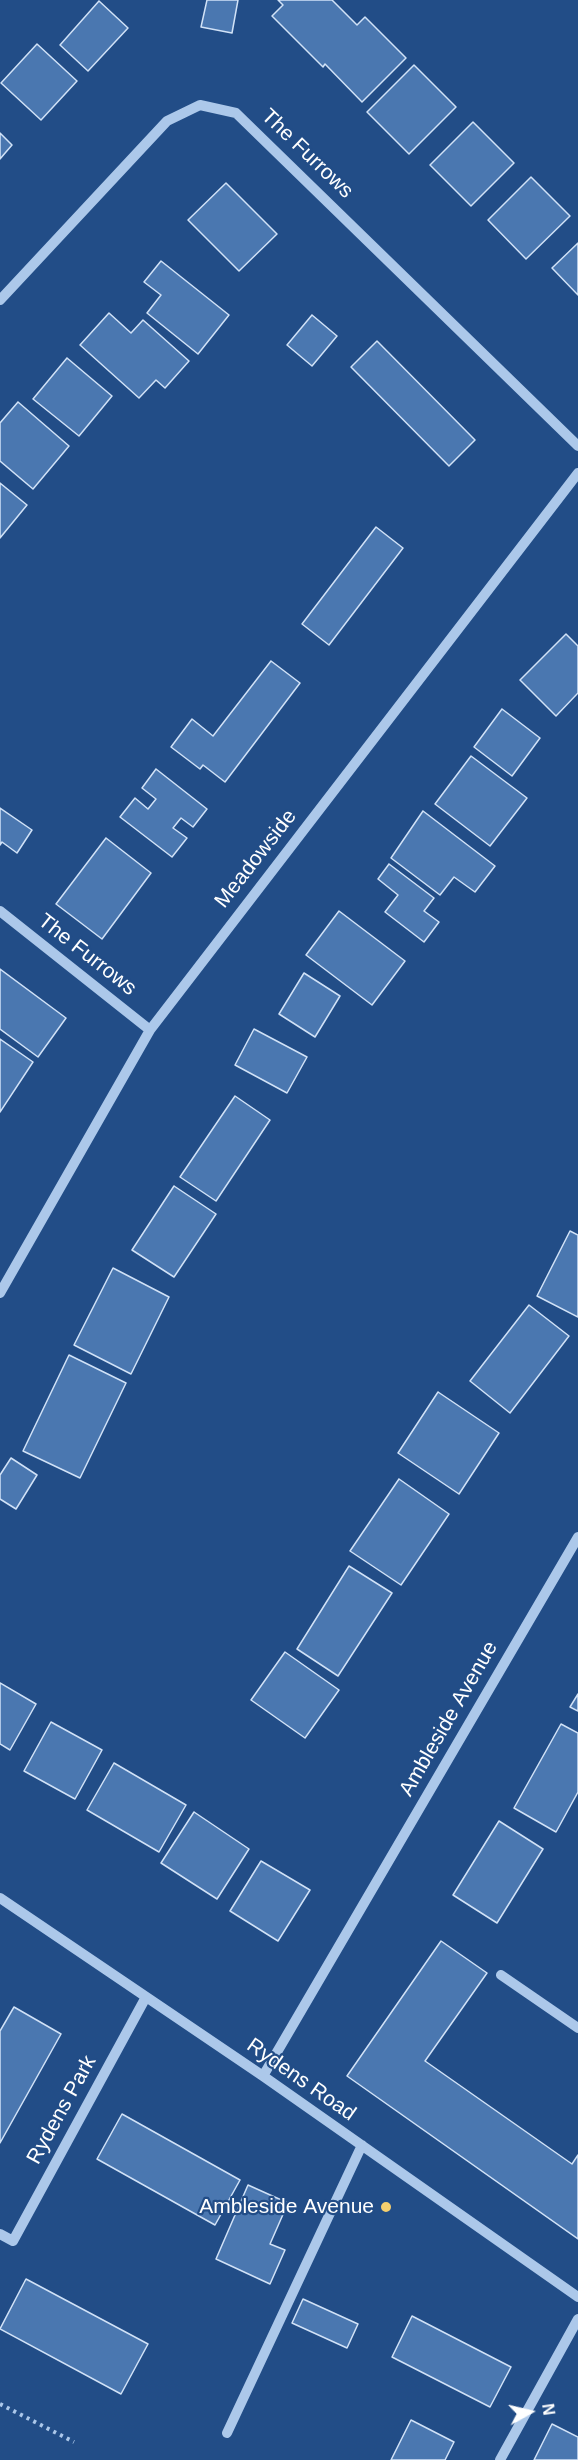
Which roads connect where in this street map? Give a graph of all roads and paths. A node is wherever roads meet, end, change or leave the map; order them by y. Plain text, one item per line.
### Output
1 (0, 300) edge
2 (578, 446) edge
3 (578, 473) edge
4 (0, 911) edge
5 (150, 1030) junction
6 (0, 1293) edge
7 (578, 1537) edge
8 (0, 1898) edge
9 (501, 1975) dead end
10 (146, 1997) junction
11 (578, 2028) edge
12 (263, 2076) junction
13 (362, 2145) junction
14 (0, 2234) edge
15 (578, 2297) edge
16 (578, 2319) edge
17 (0, 2404) edge
18 (227, 2433) dead end
19 (74, 2442) dead end
20 (500, 2460) edge

1 - 2 street, The Furrows
3 - 5 street, Meadowside
4 - 5 street, The Furrows
5 - 6 street, Meadowside
7 - 12 street, Ambleside Avenue
8 - 10 street, Rydens Road
9 - 11 street
10 - 12 street, Rydens Road
10 - 14 street, Rydens Park
12 - 13 street, Rydens Road
13 - 15 street, Rydens Road
13 - 18 street
16 - 20 street
17 - 19 path

